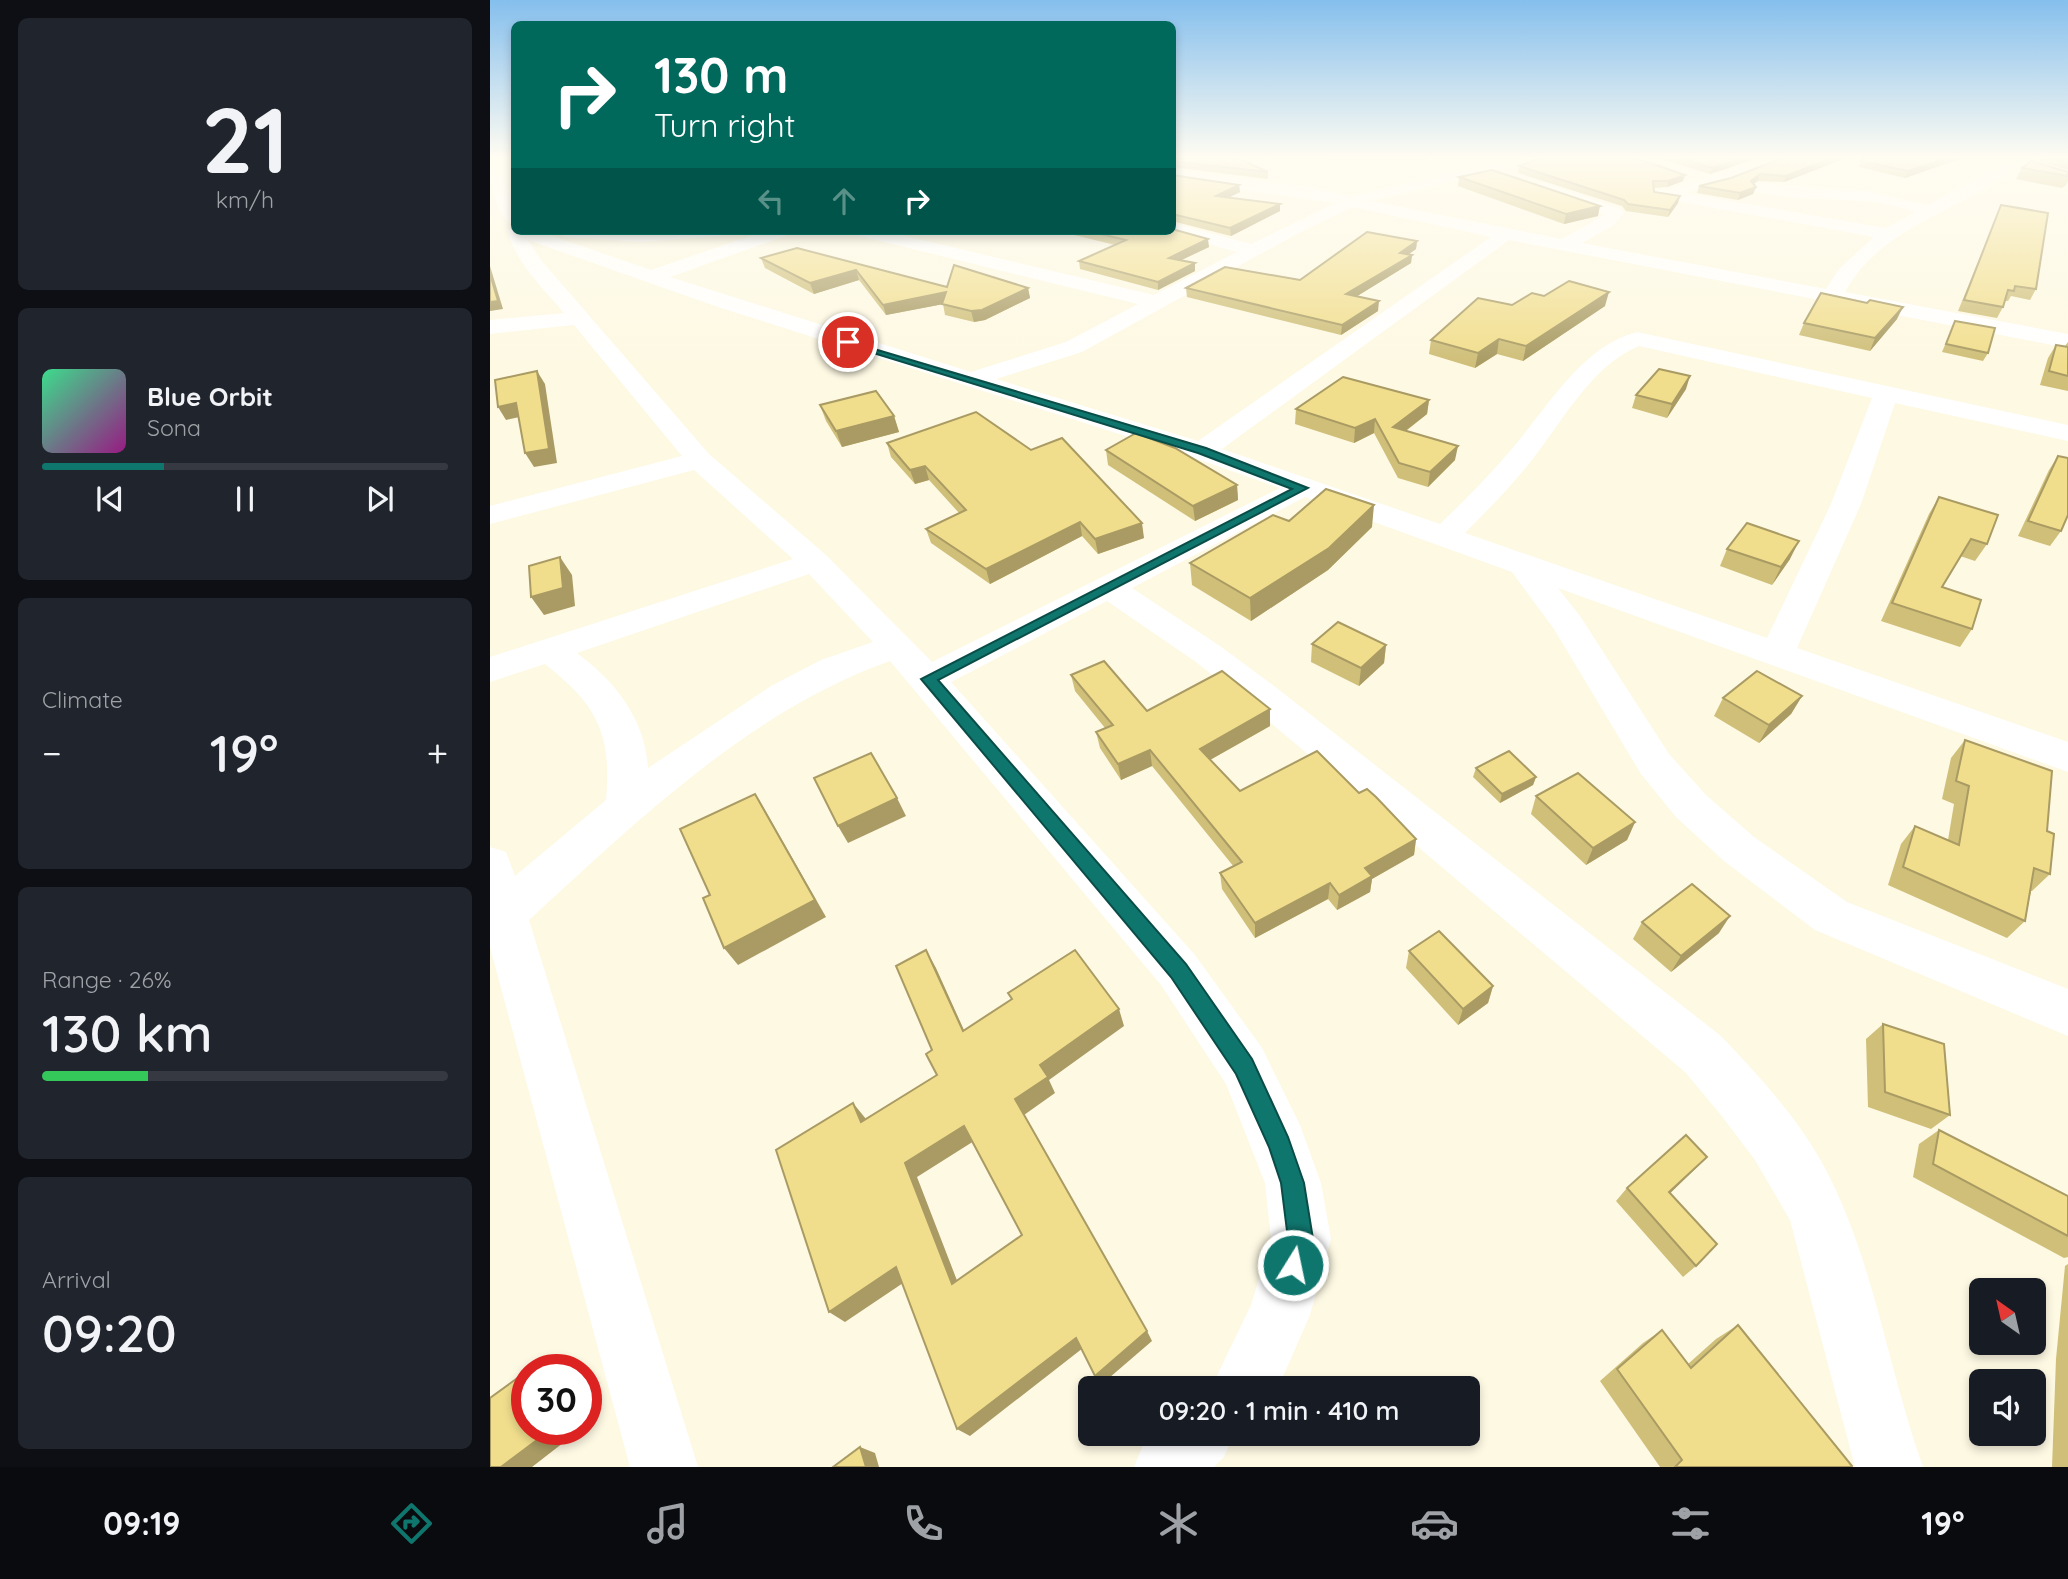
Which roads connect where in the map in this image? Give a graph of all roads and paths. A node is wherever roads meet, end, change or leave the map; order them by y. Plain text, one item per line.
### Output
1 (1303, 226) edge
2 (1463, 226) edge
3 (1597, 226) edge
4 (1846, 226) edge
5 (1903, 226) edge
6 (1176, 229) edge
7 (1888, 234) junction
8 (527, 235) edge
9 (544, 235) edge
10 (610, 235) edge
11 (668, 235) edge
12 (771, 235) edge
13 (879, 235) edge
14 (1505, 235) junction
15 (1564, 246) junction
16 (1255, 251) junction
17 (651, 277) junction
18 (1835, 289) junction
19 (1160, 303) junction
20 (578, 318) junction
21 (490, 327) edge
22 (2068, 329) edge
23 (2068, 341) edge
24 (969, 380) junction
25 (1886, 394) junction
26 (2068, 433) edge
27 (1202, 451) junction
28 (699, 460) junction
29 (1302, 488) junction
30 (490, 515) edge
31 (1445, 536) junction
32 (815, 562) junction
33 (1523, 565) junction
34 (1106, 586) junction
35 (899, 646) junction
36 (549, 650) junction
37 (1778, 652) junction
38 (490, 670) edge
39 (928, 679) junction
40 (2068, 757) edge
41 (626, 807) junction
42 (495, 901) edge
43 (2068, 1013) edge
44 (1250, 1376) edge
45 (1188, 1446) edge
46 (664, 1467) edge
47 (1168, 1467) edge
48 (1889, 1467) edge

1 - 16 street
2 - 14 street
3 - 15 street
4 - 7 street
5 - 7 street
6 - 16 street
7 - 18 street
8 - 20 street
9 - 17 street
10 - 11 street
12 - 17 street
13 - 19 street
14 - 15 street
14 - 27 street
15 - 18 street
16 - 19 street
17 - 24 street
18 - 22 street
18 - 23 street
19 - 24 street
20 - 21 street
20 - 28 street
24 - 27 street
25 - 26 street
25 - 31 street
25 - 37 street
27 - 29 street
28 - 30 street
28 - 32 street
29 - 31 street
29 - 34 street
31 - 33 street
32 - 35 street
32 - 36 street
33 - 37 street
33 - 43 street
34 - 39 street
34 - 48 street
35 - 39 street
35 - 41 street
36 - 38 street
36 - 41 street
37 - 40 street
39 - 44 street
41 - 42 street
42 - 46 street
45 - 47 street

